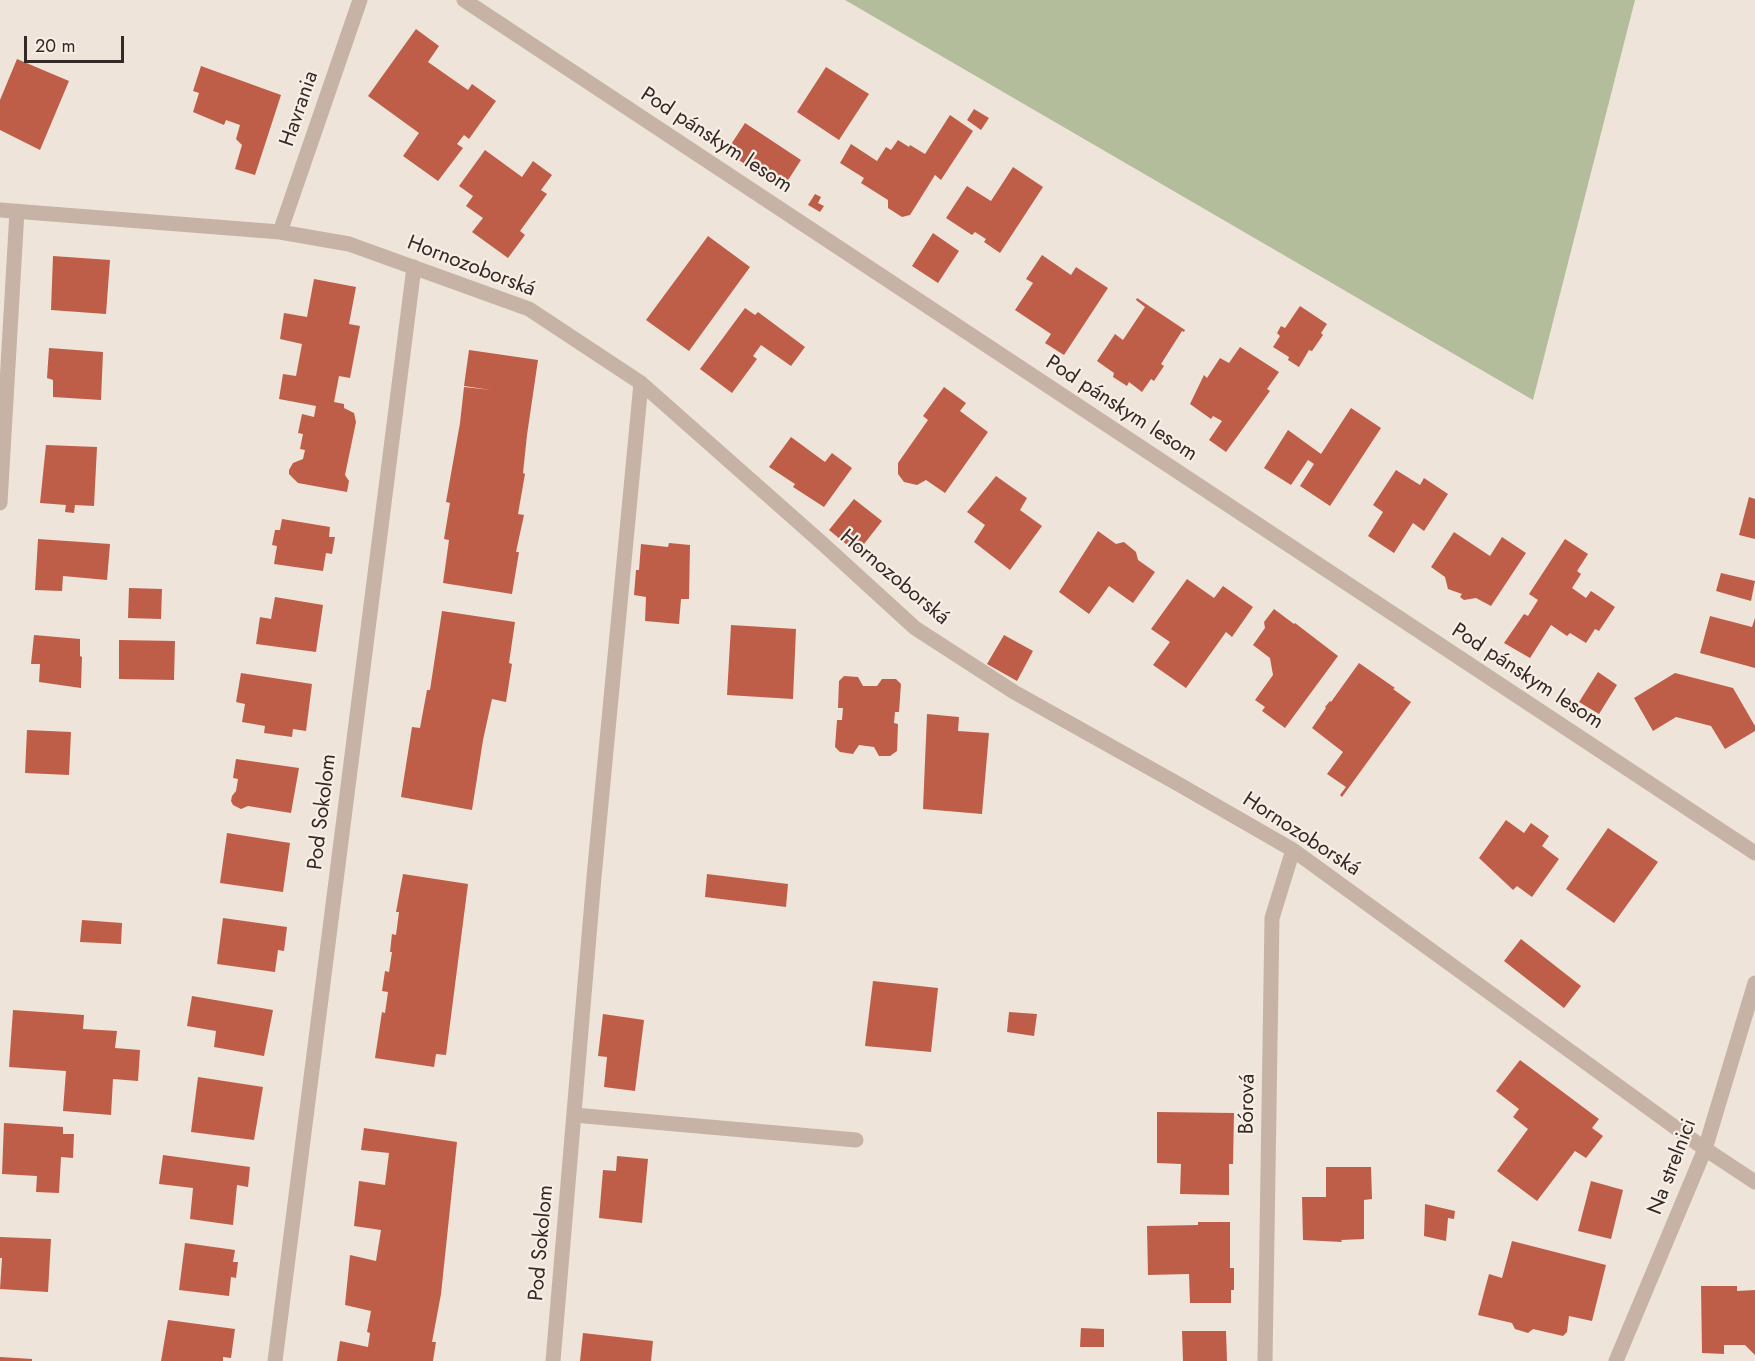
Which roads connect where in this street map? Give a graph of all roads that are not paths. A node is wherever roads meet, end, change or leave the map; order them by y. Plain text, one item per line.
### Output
1 (360, 0) edge
2 (464, 0) edge
3 (0, 210) edge
4 (17, 211) junction
5 (280, 232) junction
6 (414, 267) junction
7 (641, 383) junction
8 (0, 503) edge
9 (1293, 850) junction
10 (1755, 853) edge
11 (1755, 983) edge
12 (574, 1115) junction
13 (856, 1140) dead end
14 (1705, 1149) junction
15 (1755, 1182) edge
16 (275, 1361) edge
17 (553, 1361) edge
18 (1265, 1361) edge
19 (1616, 1361) edge

1 - 5 street, Havrania
2 - 10 street, Pod pánskym lesom
3 - 4 street, Hornozoborská
4 - 5 street, Hornozoborská
4 - 8 street
5 - 6 street, Hornozoborská
6 - 7 street, Hornozoborská
6 - 16 street, Pod Sokolom
7 - 9 street, Hornozoborská
7 - 12 street, Pod Sokolom
9 - 14 street, Hornozoborská
9 - 18 street, Bórová
11 - 14 street, Na strelnici
12 - 13 street
12 - 17 street, Pod Sokolom
14 - 15 street, Hornozoborská
14 - 19 street, Na strelnici

